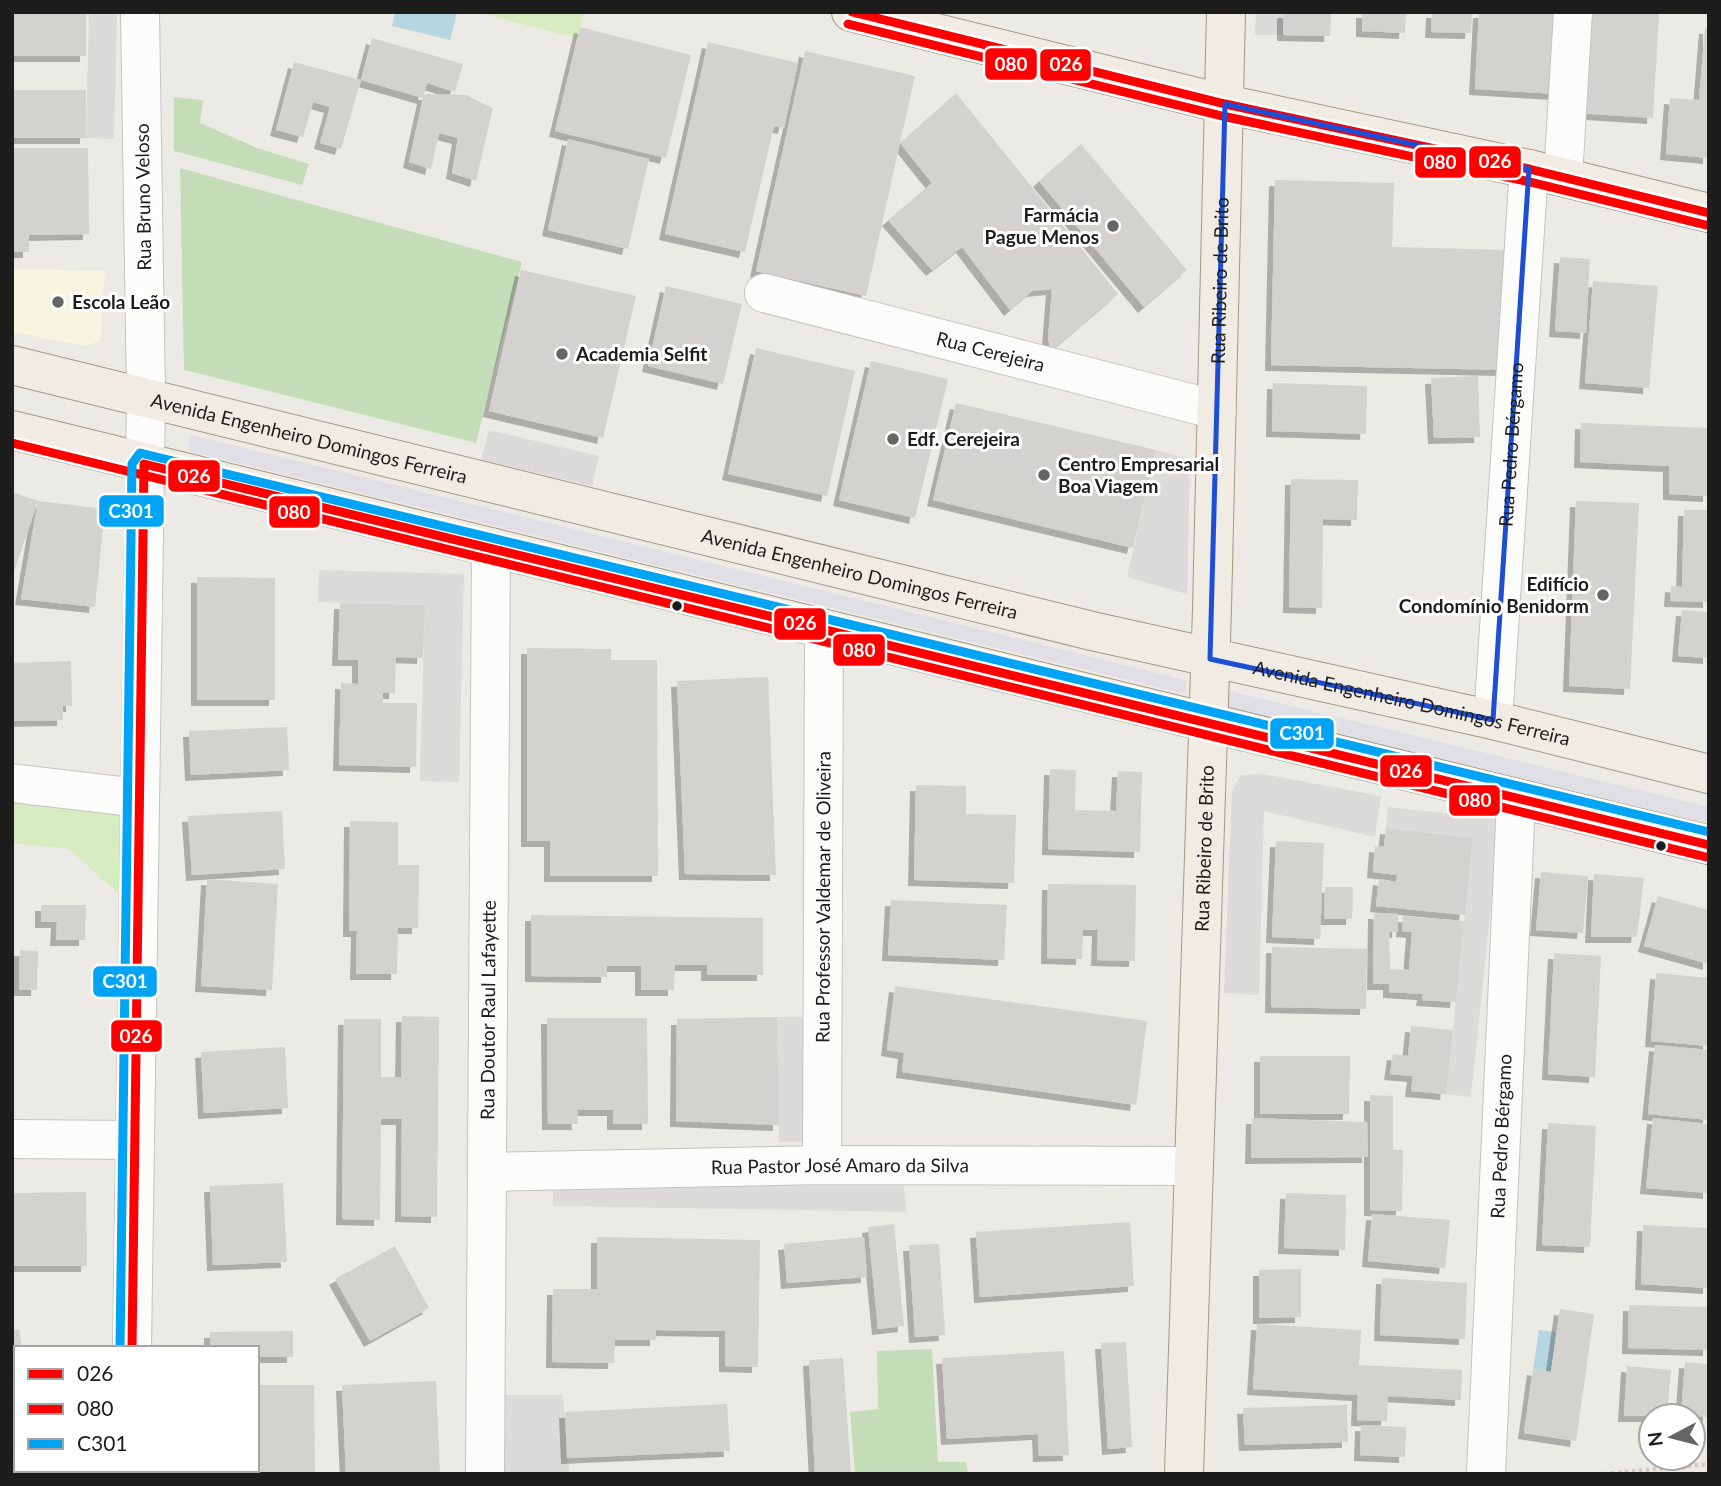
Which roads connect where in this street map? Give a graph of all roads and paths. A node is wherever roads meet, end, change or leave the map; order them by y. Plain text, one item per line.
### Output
1 (141, 12) edge
2 (851, 12) edge
3 (1226, 12) edge
4 (1573, 12) edge
5 (1225, 104) junction
6 (1553, 163) junction
7 (1709, 213) edge
8 (764, 293) dead end
9 (12, 365) edge
10 (146, 397) junction
11 (1217, 410) junction
12 (12, 430) edge
13 (144, 464) junction
14 (491, 547) junction
15 (824, 629) junction
16 (1210, 659) junction
17 (1493, 720) junction
18 (1207, 723) junction
19 (1709, 774) edge
20 (12, 783) edge
21 (139, 799) junction
22 (1516, 800) junction
23 (1709, 845) edge
24 (12, 1139) edge
25 (135, 1140) junction
26 (822, 1165) junction
27 (1192, 1166) junction
28 (488, 1172) junction
29 (132, 1346) edge
30 (1709, 1464) edge
31 (485, 1474) edge
32 (1184, 1474) edge
33 (1486, 1474) edge
34 (1604, 1474) edge

1 - 10 street, Rua Bruno Veloso
2 - 5 main road
3 - 5 main road, Rua Ribeiro de Brito
4 - 6 street, Rua Pedro Bérgamo
5 - 6 main road
5 - 11 main road, Rua Ribeiro de Brito
6 - 7 main road
6 - 17 street, Rua Pedro Bérgamo
8 - 11 street, Rua Cerejeira
9 - 10 main road, Avenida Engenheiro Domingos Ferreira
10 - 13 street, Rua Bruno Veloso
10 - 16 main road, Avenida Engenheiro Domingos Ferreira
11 - 16 main road, Rua Ribeiro de Brito
12 - 13 main road
13 - 14 main road
13 - 21 street, Rua Bruno Veloso
14 - 15 main road
14 - 28 street, Rua Doutor Raul Lafayette
15 - 18 main road
15 - 26 street, Rua Professor Valdemar de Oliveira
16 - 17 main road, Avenida Engenheiro Domingos Ferreira
16 - 18 main road, Rua Ribeiro de Brito
17 - 19 main road, Avenida Engenheiro Domingos Ferreira
18 - 22 main road
18 - 27 main road, Rua Ribeiro de Brito
20 - 21 street
21 - 25 street, Rua Bruno Veloso
22 - 23 main road
22 - 33 street, Rua Pedro Bérgamo
24 - 25 street
25 - 29 street, Rua Bruno Veloso
26 - 27 street, Rua Pastor José Amaro da Silva
26 - 28 street, Rua Pastor José Amaro da Silva
27 - 32 main road, Rua Ribeiro de Brito
28 - 31 street, Rua Doutor Raul Lafayette
30 - 34 path

